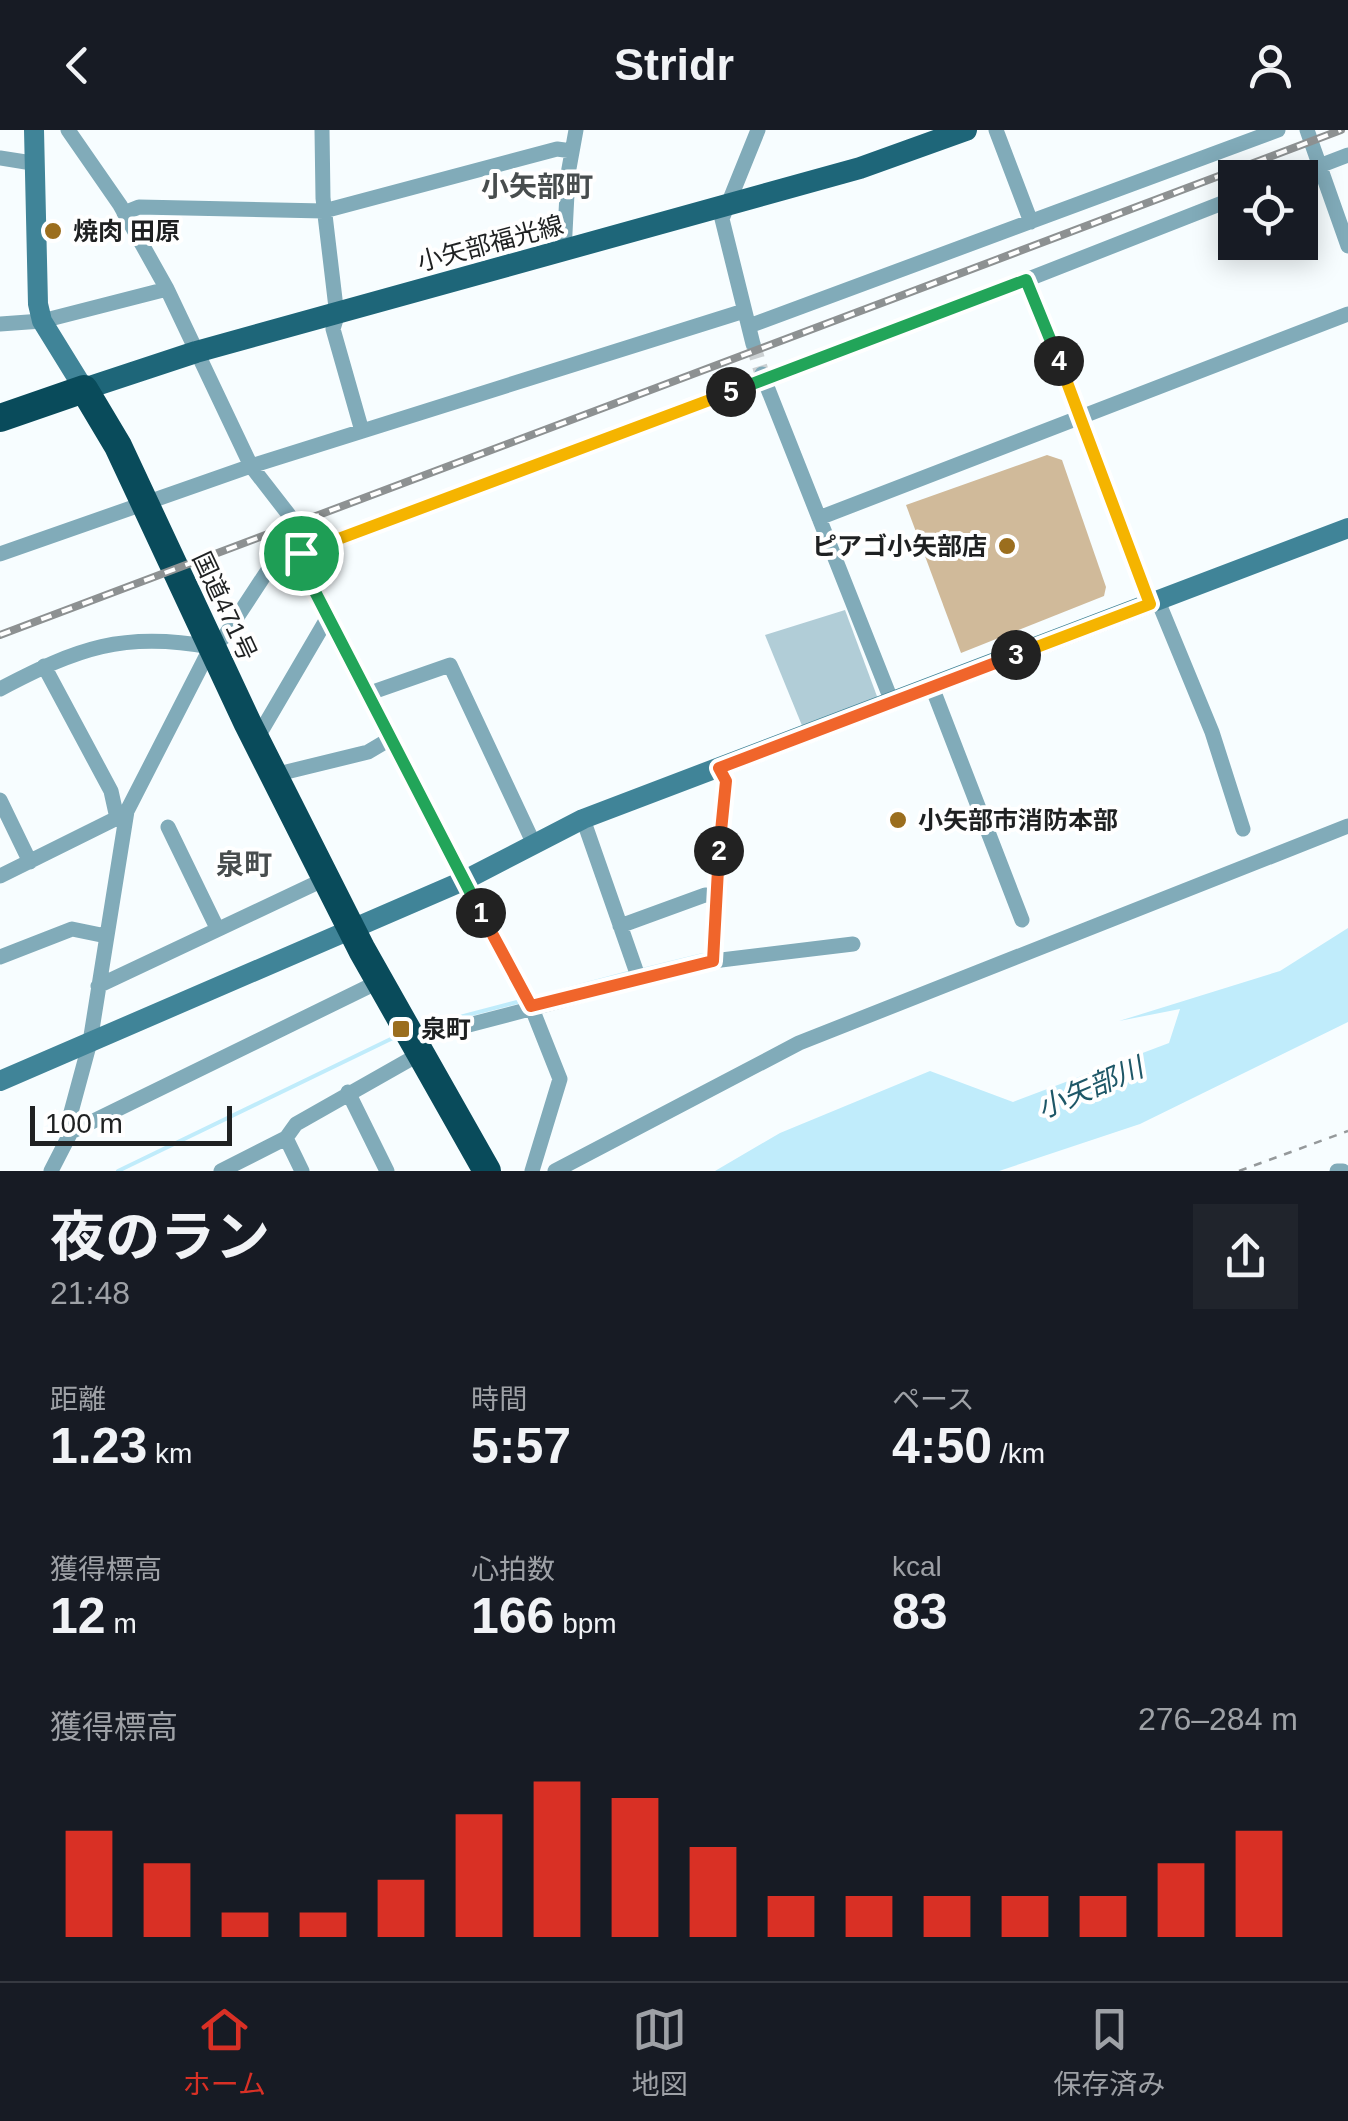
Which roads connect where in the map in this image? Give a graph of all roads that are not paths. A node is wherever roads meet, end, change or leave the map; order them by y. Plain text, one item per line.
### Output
1 (34, 130) edge
2 (68, 130) edge
3 (322, 130) edge
4 (576, 130) edge
5 (758, 130) edge
6 (966, 130) edge
7 (996, 130) edge
8 (1278, 130) edge
9 (1307, 130) edge
10 (572, 150) junction
11 (1348, 155) edge
12 (0, 158) edge
13 (32, 163) junction
14 (1319, 166) junction
15 (724, 204) junction
16 (1218, 205) edge
17 (324, 211) junction
18 (124, 213) junction
19 (1031, 222) junction
20 (1348, 246) edge
21 (564, 252) junction
22 (1026, 280) junction
23 (167, 289) junction
24 (1348, 314) edge
25 (336, 316) junction
26 (747, 318) junction
27 (42, 321) junction
28 (0, 324) edge
29 (753, 344) tunnel mouth
30 (196, 352) junction
31 (763, 376) junction
32 (84, 389) junction
33 (1081, 416) junction
34 (0, 418) edge
35 (362, 430) junction
36 (251, 466) junction
37 (145, 502) junction
38 (819, 518) junction
39 (1348, 528) edge
40 (301, 553) junction
41 (0, 554) edge
42 (1154, 602) junction
43 (328, 617) junction
44 (211, 647) junction
45 (44, 666) junction
46 (932, 687) junction
47 (0, 688) edge
48 (367, 694) junction
49 (892, 702) junction
50 (390, 739) junction
51 (256, 740) junction
52 (719, 768) junction
53 (274, 775) junction
54 (0, 800) edge
55 (582, 819) junction
56 (1348, 826) edge
57 (168, 827) dead end
58 (1242, 829) dead end
59 (534, 842) junction
60 (30, 862) junction
61 (0, 876) edge
62 (326, 878) junction
63 (463, 881) junction
64 (715, 896) junction
65 (1022, 920) dead end
66 (620, 926) junction
67 (217, 928) junction
68 (353, 928) junction
69 (0, 936) edge
70 (106, 936) junction
71 (853, 944) dead end
72 (4, 956) edge
73 (713, 961) junction
74 (384, 979) junction
75 (639, 979) junction
76 (98, 986) junction
77 (531, 1006) junction
78 (90, 1042) junction
79 (423, 1043) junction
80 (0, 1081) edge
81 (348, 1092) junction
82 (71, 1132) junction
83 (286, 1138) junction
84 (51, 1171) edge
85 (221, 1171) edge
86 (302, 1171) edge
87 (387, 1171) edge
88 (487, 1171) edge
89 (504, 1171) edge
90 (532, 1171) edge
91 (555, 1171) edge

1 - 13 street
2 - 18 street
3 - 17 street
4 - 10 street
5 - 15 street
6 - 15 main road, 小矢部福光線
7 - 19 street
8 - 19 street
9 - 14 street
10 - 17 street
10 - 21 street
11 - 14 street
12 - 13 street
13 - 27 street
14 - 20 street
15 - 21 main road, 小矢部福光線
15 - 26 street
16 - 22 street
17 - 18 street
17 - 25 street
18 - 23 street
19 - 26 street
21 - 25 main road, 小矢部福光線
22 - 31 street
22 - 33 street
23 - 27 street
23 - 30 street
24 - 33 street
25 - 30 main road, 小矢部福光線
25 - 35 street
26 - 29 street
26 - 35 street
27 - 28 street
27 - 32 street
30 - 32 main road, 小矢部福光線
30 - 36 street
31 - 38 street
31 - 40 street
32 - 34 highway
32 - 37 highway, 国道471号
33 - 38 street
33 - 42 street
35 - 36 street
36 - 37 street
36 - 40 street
37 - 41 street
37 - 44 highway, 国道471号
38 - 49 street
39 - 42 street
40 - 43 street
40 - 44 street
42 - 46 street
42 - 58 street
43 - 48 street
43 - 51 street
44 - 45 street
44 - 51 highway, 国道471号
44 - 70 street
45 - 47 street
45 - 60 street
46 - 49 street
46 - 65 street
48 - 50 street
48 - 59 street
49 - 52 street
50 - 53 street
50 - 63 street
51 - 53 highway, 国道471号
52 - 55 street
52 - 64 street
53 - 62 highway, 国道471号
54 - 60 street
55 - 59 street
55 - 66 street
56 - 91 street
57 - 67 street
59 - 63 street
60 - 61 street
62 - 67 street
62 - 68 highway, 国道471号
63 - 68 street
63 - 77 street
64 - 66 street
64 - 73 street
66 - 75 street
67 - 76 street
68 - 74 highway, 国道471号
68 - 78 street
69 - 72 street
70 - 72 street
70 - 76 street
71 - 73 street
73 - 75 street
74 - 79 highway, 国道471号
74 - 82 street
75 - 77 street
76 - 78 street
77 - 79 street
77 - 90 street
78 - 80 street
78 - 82 street
79 - 81 street
79 - 88 highway, 国道471号
79 - 89 highway, 国道471号
81 - 83 street
81 - 87 street
82 - 84 street
83 - 85 street
83 - 86 street

